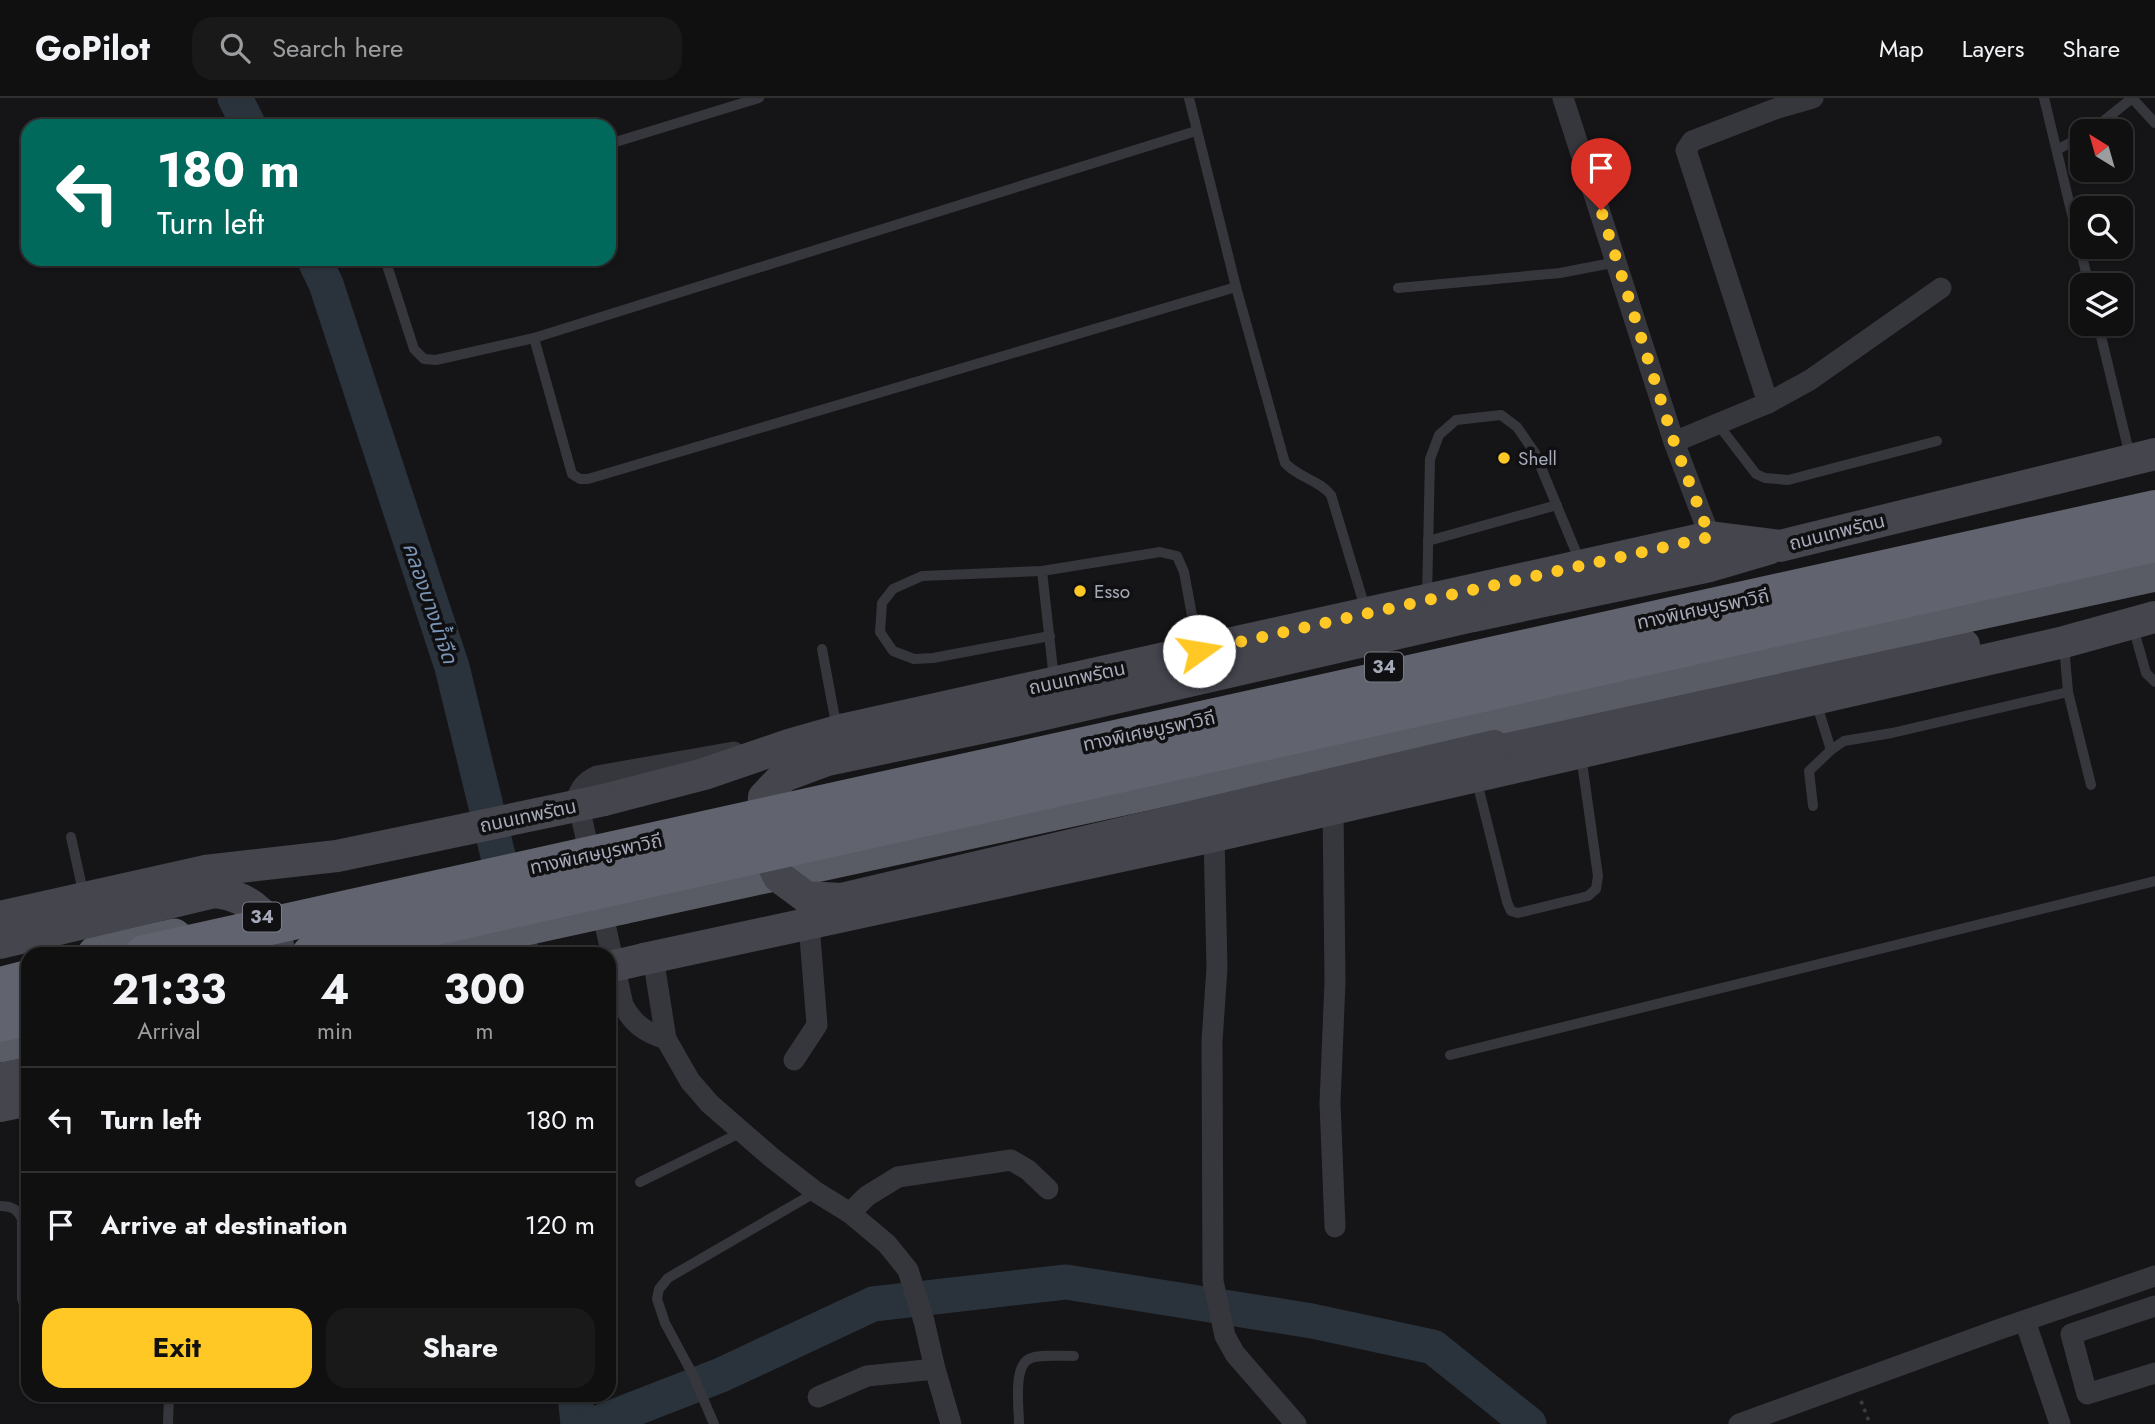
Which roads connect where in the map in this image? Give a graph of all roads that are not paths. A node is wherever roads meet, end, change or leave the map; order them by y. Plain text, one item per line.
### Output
1 (759, 98) edge
2 (1189, 98) edge
3 (1563, 98) edge
4 (1814, 98) edge
5 (2044, 98) edge
6 (2131, 99) edge
7 (2106, 119) edge
8 (2155, 123) edge
9 (1196, 131) junction
10 (616, 142) edge
11 (2070, 143) edge
12 (2057, 150) junction
13 (1617, 262) junction
14 (387, 266) edge
15 (2086, 273) edge
16 (1236, 287) junction
17 (1398, 288) dead end
18 (1941, 288) dead end
19 (2102, 336) edge
20 (534, 338) junction
21 (1768, 402) junction
22 (1717, 424) junction
23 (1937, 440) dead end
24 (1674, 442) junction
25 (2143, 456) edge
26 (2155, 496) edge
27 (1557, 505) junction
28 (2155, 509) edge
29 (1710, 537) junction
30 (1428, 541) junction
31 (2155, 543) edge
32 (1780, 546) junction
33 (1582, 566) junction
34 (1042, 570) junction
35 (2155, 573) edge
36 (1427, 600) junction
37 (1367, 614) junction
38 (2147, 617) edge
39 (1050, 636) junction
40 (2064, 642) junction
41 (822, 649) dead end
42 (1199, 651) junction
43 (2155, 682) edge
44 (1055, 683) junction
45 (2068, 692) junction
46 (1815, 699) junction
47 (838, 732) junction
48 (789, 745) junction
49 (1831, 750) junction
50 (1581, 752) junction
51 (1475, 776) junction
52 (2091, 785) dead end
53 (1813, 806) dead end
54 (1333, 808) junction
55 (1213, 836) junction
56 (71, 837) dead end
57 (2155, 881) edge
58 (84, 897) junction
59 (0, 916) edge
60 (809, 924) junction
61 (0, 943) edge
62 (128, 947) edge
63 (176, 947) edge
64 (278, 947) edge
65 (342, 947) edge
66 (435, 947) edge
67 (610, 947) edge
68 (649, 958) junction
69 (616, 965) edge
70 (21, 970) edge
71 (616, 974) edge
72 (0, 975) edge
73 (21, 981) edge
74 (0, 986) edge
75 (21, 1018) edge
76 (0, 1023) edge
77 (666, 1039) junction
78 (21, 1040) edge
79 (0, 1044) edge
80 (1450, 1055) dead end
81 (794, 1060) dead end
82 (21, 1074) edge
83 (0, 1079) edge
84 (21, 1102) edge
85 (0, 1107) edge
86 (742, 1132) junction
87 (640, 1182) dead end
88 (1048, 1189) dead end
89 (816, 1192) junction
90 (0, 1206) edge
91 (850, 1213) junction
92 (21, 1217) edge
93 (1335, 1227) dead end
94 (2155, 1276) edge
95 (2155, 1307) edge
96 (2025, 1321) junction
97 (1074, 1356) dead end
98 (935, 1369) junction
99 (2155, 1373) edge
100 (818, 1397) dead end
101 (169, 1402) edge
102 (714, 1422) edge
103 (168, 1424) edge
104 (951, 1424) edge
105 (1019, 1424) edge
106 (1296, 1424) edge
107 (1739, 1424) edge
108 (2060, 1424) edge

1 - 10 lane
2 - 9 lane
3 - 13 street
4 - 21 street
5 - 12 lane
6 - 7 lane
6 - 8 lane
9 - 16 lane
9 - 20 lane
11 - 12 lane
12 - 15 lane
13 - 17 lane
13 - 24 street
14 - 20 lane
16 - 20 lane
16 - 37 lane
18 - 21 street
19 - 25 lane
21 - 22 street
22 - 23 lane
22 - 24 street
24 - 29 street
25 - 32 main road, ถนนเทพรัตน
26 - 62 highway, ถนนเทพรัตน / 34
27 - 30 lane
27 - 30 lane
27 - 33 lane
28 - 63 highway, ทางพิเศษบูรพาวิถี, bridge
29 - 32 main road, ถนนเทพรัตน
29 - 33 main road, ถนนเทพรัตน
30 - 36 lane
31 - 65 highway, ทางพิเศษบูรพาวิถี, bridge
32 - 38 main road, bridge
33 - 36 main road, ถนนเทพรัตน
34 - 39 lane
34 - 39 lane
34 - 42 lane
35 - 66 highway, bridge
36 - 37 main road, ถนนเทพรัตน
37 - 42 main road, ถนนเทพรัตน
38 - 40 main road
38 - 43 lane
39 - 44 lane
40 - 45 lane
40 - 46 main road
41 - 47 lane
42 - 44 main road, ถนนเทพรัตน
44 - 47 main road, ถนนเทพรัตน
45 - 49 lane
45 - 52 lane
46 - 49 lane
46 - 50 main road
47 - 48 main road, ถนนเทพรัตน
48 - 58 main road, ถนนเทพรัตน, bridge
48 - 67 street
49 - 53 lane
50 - 51 main road
50 - 51 lane
51 - 54 main road
54 - 55 main road
54 - 93 street
55 - 60 main road
55 - 106 street
56 - 58 lane
57 - 80 lane
58 - 59 main road, ถนนเทพรัตน
60 - 68 main road
60 - 81 street
61 - 64 main road, bridge
68 - 69 main road, bridge
68 - 77 street
70 - 72 highway
71 - 77 street
73 - 74 highway
75 - 76 highway
77 - 86 street
78 - 79 highway
82 - 83 main road
84 - 85 main road
86 - 87 lane
86 - 89 street
88 - 91 street
89 - 91 street
89 - 102 lane
90 - 92 lane
91 - 98 street
94 - 96 street
95 - 99 street
96 - 107 street
96 - 108 street
97 - 105 lane
98 - 100 street
98 - 104 street
101 - 103 lane

